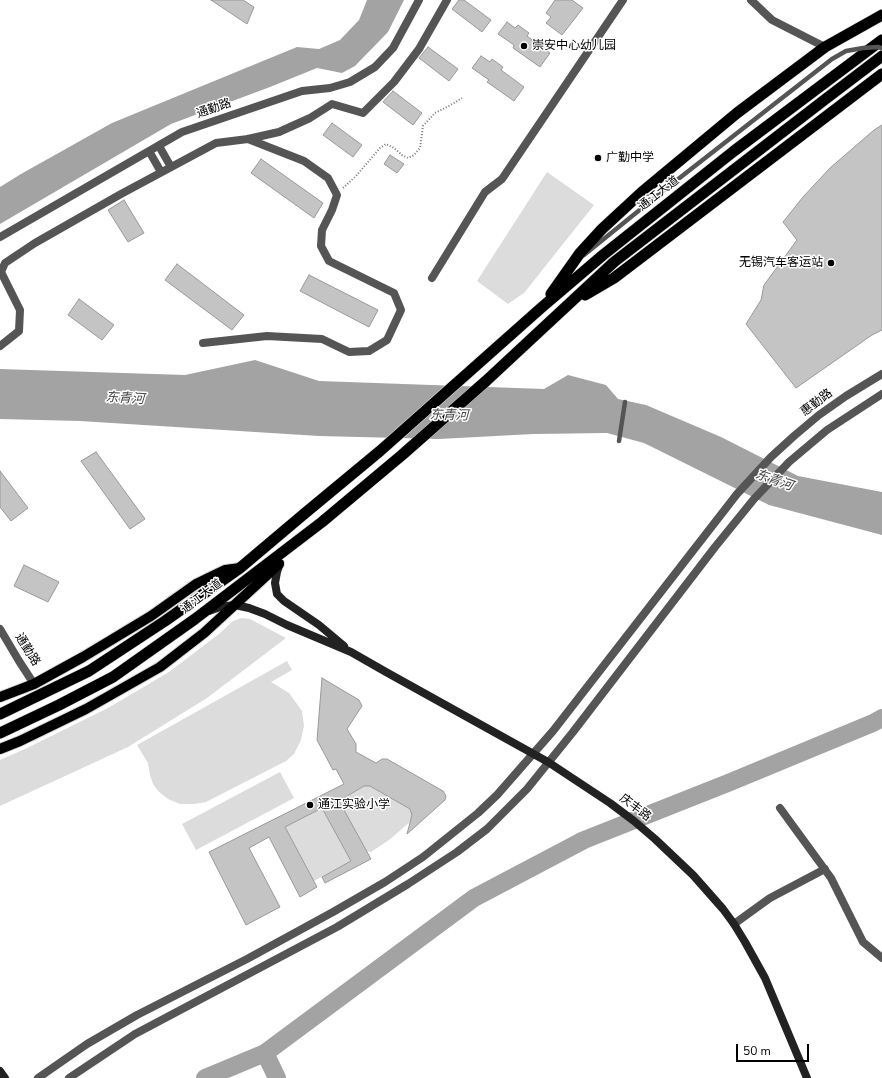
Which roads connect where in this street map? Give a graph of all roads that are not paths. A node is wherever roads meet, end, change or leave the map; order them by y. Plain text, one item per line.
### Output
1 (419, 0) edge
2 (447, 0) edge
3 (623, 0) edge
4 (751, 0) edge
5 (882, 16) edge
6 (882, 40) edge
7 (825, 47) junction
8 (882, 48) edge
9 (882, 56) edge
10 (882, 74) edge
11 (248, 138) junction
12 (159, 146) junction
13 (149, 151) junction
14 (171, 167) junction
15 (161, 172) junction
16 (0, 237) edge
17 (572, 265) junction
18 (432, 278) dead end
19 (567, 305) junction
20 (541, 308) junction
21 (204, 343) dead end
22 (0, 346) edge
23 (882, 374) edge
24 (882, 394) edge
25 (624, 402) dead end
26 (619, 441) dead end
27 (287, 549) junction
28 (279, 564) junction
29 (240, 568) junction
30 (235, 605) junction
31 (203, 613) junction
32 (0, 629) edge
33 (351, 652) junction
34 (34, 684) junction
35 (0, 697) edge
36 (0, 714) edge
37 (0, 733) edge
38 (0, 749) edge
39 (533, 754) junction
40 (548, 762) junction
41 (780, 808) dead end
42 (824, 869) junction
43 (734, 924) junction
44 (882, 958) edge
45 (0, 1071) edge
46 (5, 1078) edge
47 (38, 1078) edge
48 (69, 1078) edge
49 (807, 1078) edge

1 - 12 street, 通勤路
2 - 11 street
3 - 18 street
4 - 7 street
5 - 7 highway
6 - 20 highway, 通江大道
7 - 17 highway
8 - 17 lane, bridge
9 - 19 highway
10 - 19 highway
11 - 14 street
11 - 21 street
12 - 13 street, 通勤路
12 - 14 street
13 - 15 street
13 - 16 street, 通勤路
14 - 15 street
15 - 22 street
17 - 20 highway
19 - 27 highway, 通江大道
20 - 29 highway, 通江大道
23 - 39 street, 惠勤路
24 - 40 street
25 - 26 lane
27 - 28 main road
27 - 31 highway, 通江大道
28 - 30 main road
28 - 33 main road
29 - 34 main road
29 - 36 highway, 通江大道
30 - 31 main road
30 - 33 main road
30 - 38 main road
31 - 37 highway, 通江大道
32 - 34 street, 通勤路
33 - 39 main road, 庆丰路
34 - 35 main road
39 - 40 main road, 庆丰路
39 - 47 street, 惠勤路
40 - 43 main road, 庆丰路
40 - 48 street
41 - 42 street
42 - 43 street
42 - 44 street
43 - 49 main road, 庆丰路
45 - 46 main road

